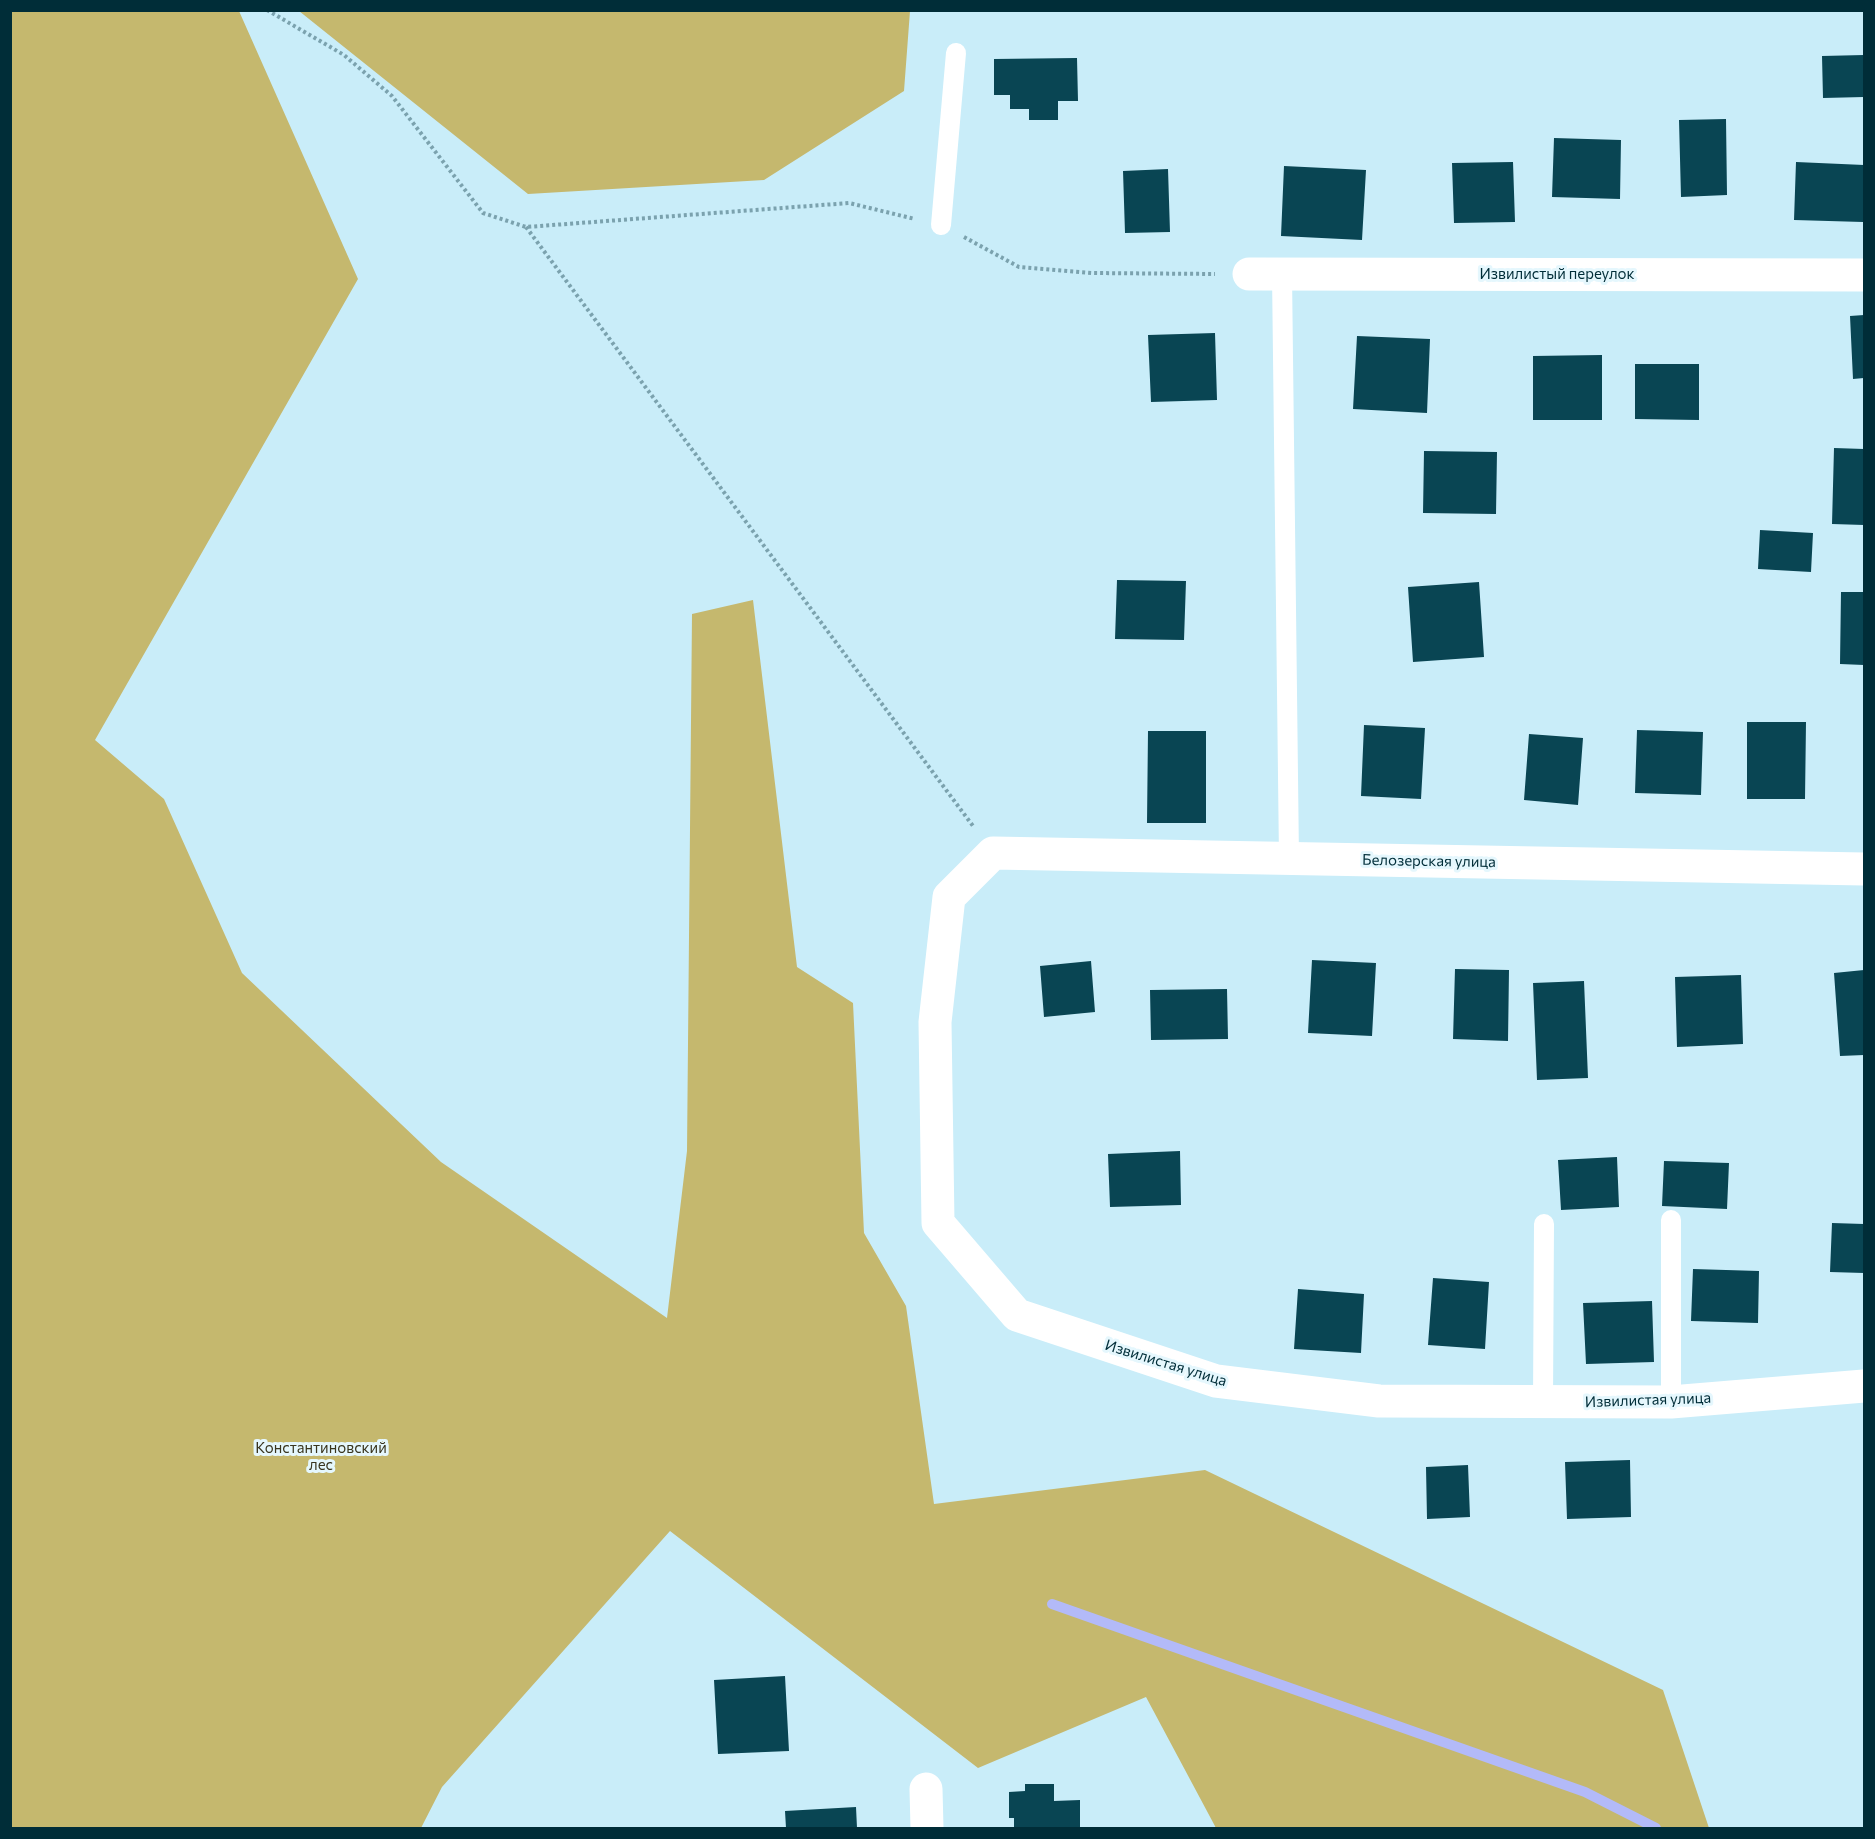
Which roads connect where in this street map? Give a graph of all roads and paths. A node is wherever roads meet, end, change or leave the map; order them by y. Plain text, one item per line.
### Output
1 (267, 10) edge
2 (956, 53) dead end
3 (941, 225) junction
4 (526, 227) junction
5 (1282, 273) junction
6 (1249, 274) joint
7 (1864, 275) edge
8 (993, 853) junction
9 (1289, 859) junction
10 (1864, 869) edge
11 (1671, 1220) dead end
12 (1544, 1224) dead end
13 (1864, 1386) edge
14 (1544, 1402) junction
15 (1671, 1402) junction
16 (926, 1790) dead end
17 (927, 1828) edge

1 - 4 path
2 - 3 lane
3 - 4 path
3 - 6 path
4 - 8 path
5 - 6 street, Извилистый переулок
5 - 7 street, Извилистый переулок
5 - 9 lane
8 - 9 street, Белозерская улица
8 - 14 street, Извилистая улица
9 - 10 street, Белозерская улица
11 - 15 lane
12 - 14 lane
13 - 15 street, Извилистая улица
14 - 15 street, Извилистая улица
16 - 17 street

